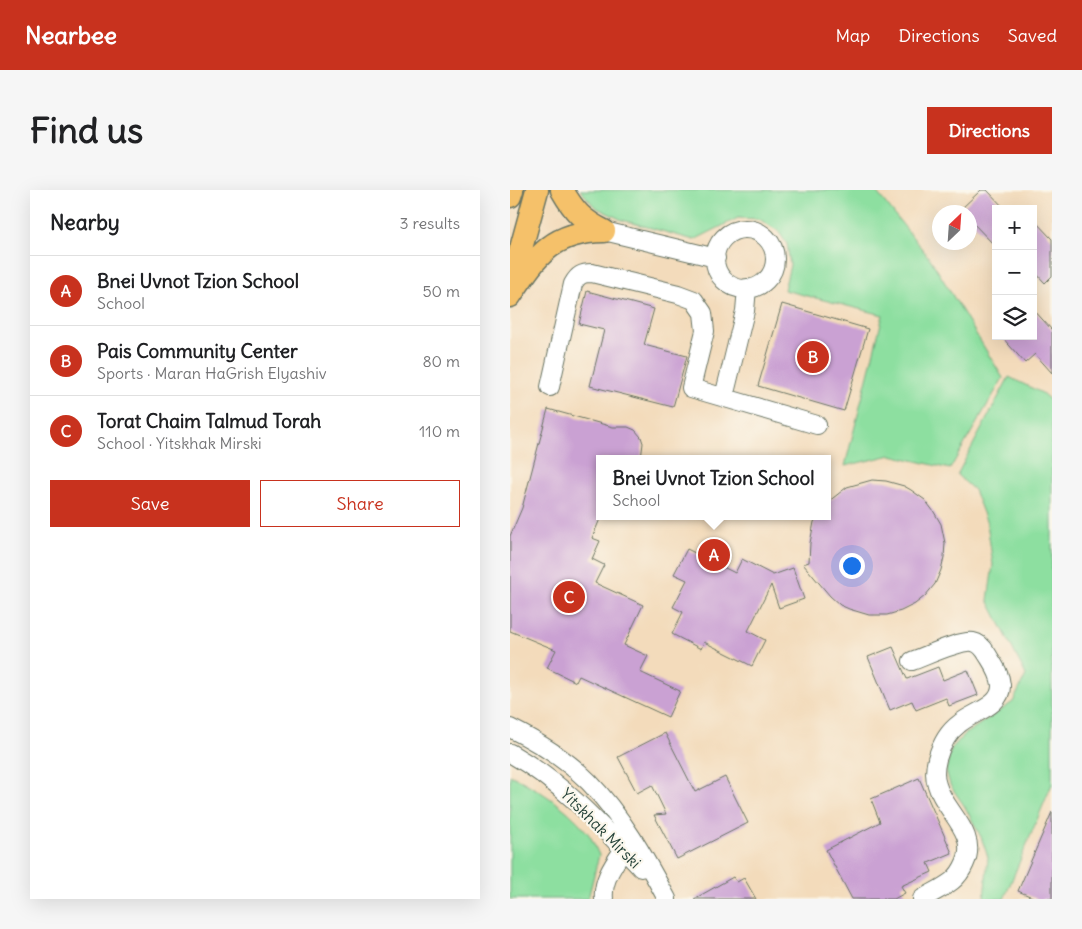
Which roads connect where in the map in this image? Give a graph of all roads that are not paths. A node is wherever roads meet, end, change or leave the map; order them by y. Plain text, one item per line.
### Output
1 (512, 190) edge
2 (536, 190) edge
3 (562, 190) edge
4 (510, 196) edge
5 (604, 231) junction
6 (716, 258) junction
7 (510, 288) edge
8 (746, 288) junction
9 (510, 296) edge
10 (550, 387) dead end
11 (724, 397) junction
12 (817, 425) dead end
13 (912, 661) dead end
14 (510, 728) edge
15 (510, 753) edge
16 (624, 849) junction
17 (665, 896) edge
18 (604, 899) edge
19 (922, 899) edge

1 - 4 main road
2 - 7 main road
3 - 5 main road
5 - 6 street
5 - 9 main road
6 - 8 street
6 - 8 street
8 - 11 street
10 - 11 street
11 - 12 street
13 - 19 street
14 - 17 street, Yitskhak Mirski
15 - 16 street, Yitskhak Mirski
16 - 17 street, Yitskhak Mirski
16 - 18 street

